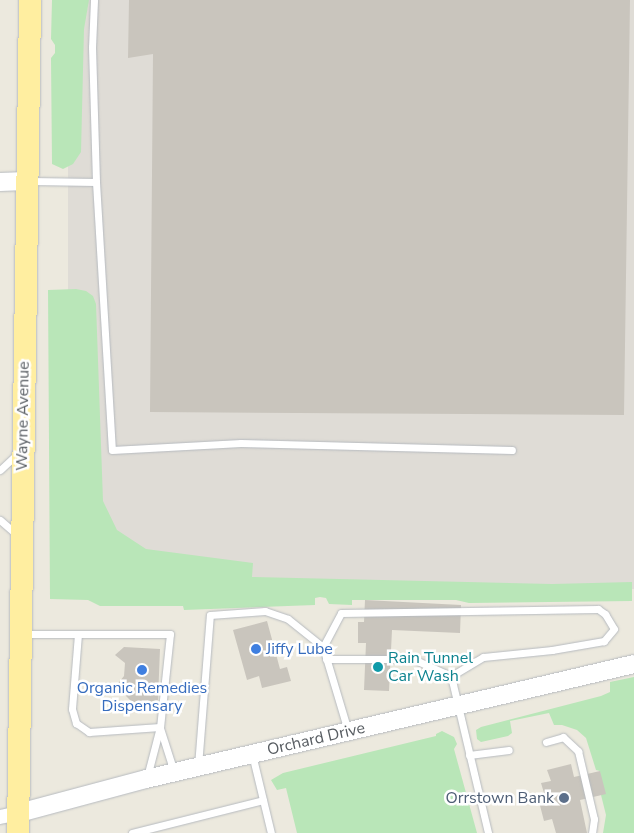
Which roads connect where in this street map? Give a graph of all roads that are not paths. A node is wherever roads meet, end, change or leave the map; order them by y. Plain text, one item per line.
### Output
1 (30, 0) edge
2 (94, 0) edge
3 (26, 181) junction
4 (0, 182) edge
5 (96, 182) junction
6 (23, 449) junction
7 (512, 450) dead end
8 (0, 470) edge
9 (0, 520) edge
10 (22, 539) junction
11 (21, 634) junction
12 (78, 634) junction
13 (323, 647) junction
14 (326, 658) junction
15 (634, 664) edge
16 (451, 676) junction
17 (457, 705) junction
18 (160, 727) junction
19 (348, 731) junction
20 (546, 742) dead end
21 (509, 750) dead end
22 (252, 754) junction
23 (469, 756) junction
24 (198, 766) junction
25 (174, 772) junction
26 (146, 779) junction
27 (263, 800) junction
28 (12, 821) edge
29 (132, 833) edge
30 (271, 833) edge
31 (488, 833) edge
32 (592, 833) edge

1 - 3 main road, Wayne Avenue
2 - 5 lane
3 - 4 street
3 - 5 lane
3 - 6 main road, Wayne Avenue
5 - 7 lane
6 - 8 lane
6 - 10 main road, Wayne Avenue
9 - 10 lane
10 - 11 main road, Wayne Avenue
11 - 12 lane
11 - 28 main road, Wayne Avenue
12 - 18 lane
12 - 18 lane
13 - 14 lane
13 - 16 lane
13 - 24 lane
14 - 16 lane
14 - 19 lane
15 - 17 street, Orchard Drive
16 - 17 lane
17 - 19 street, Orchard Drive
17 - 23 lane
18 - 25 lane
18 - 26 lane
19 - 22 street, Orchard Drive
20 - 32 lane
21 - 23 lane
22 - 24 street, Orchard Drive
22 - 27 lane
23 - 31 lane
24 - 25 street, Orchard Drive
25 - 26 street, Orchard Drive
26 - 28 street, Orchard Drive
27 - 29 lane
27 - 30 lane

